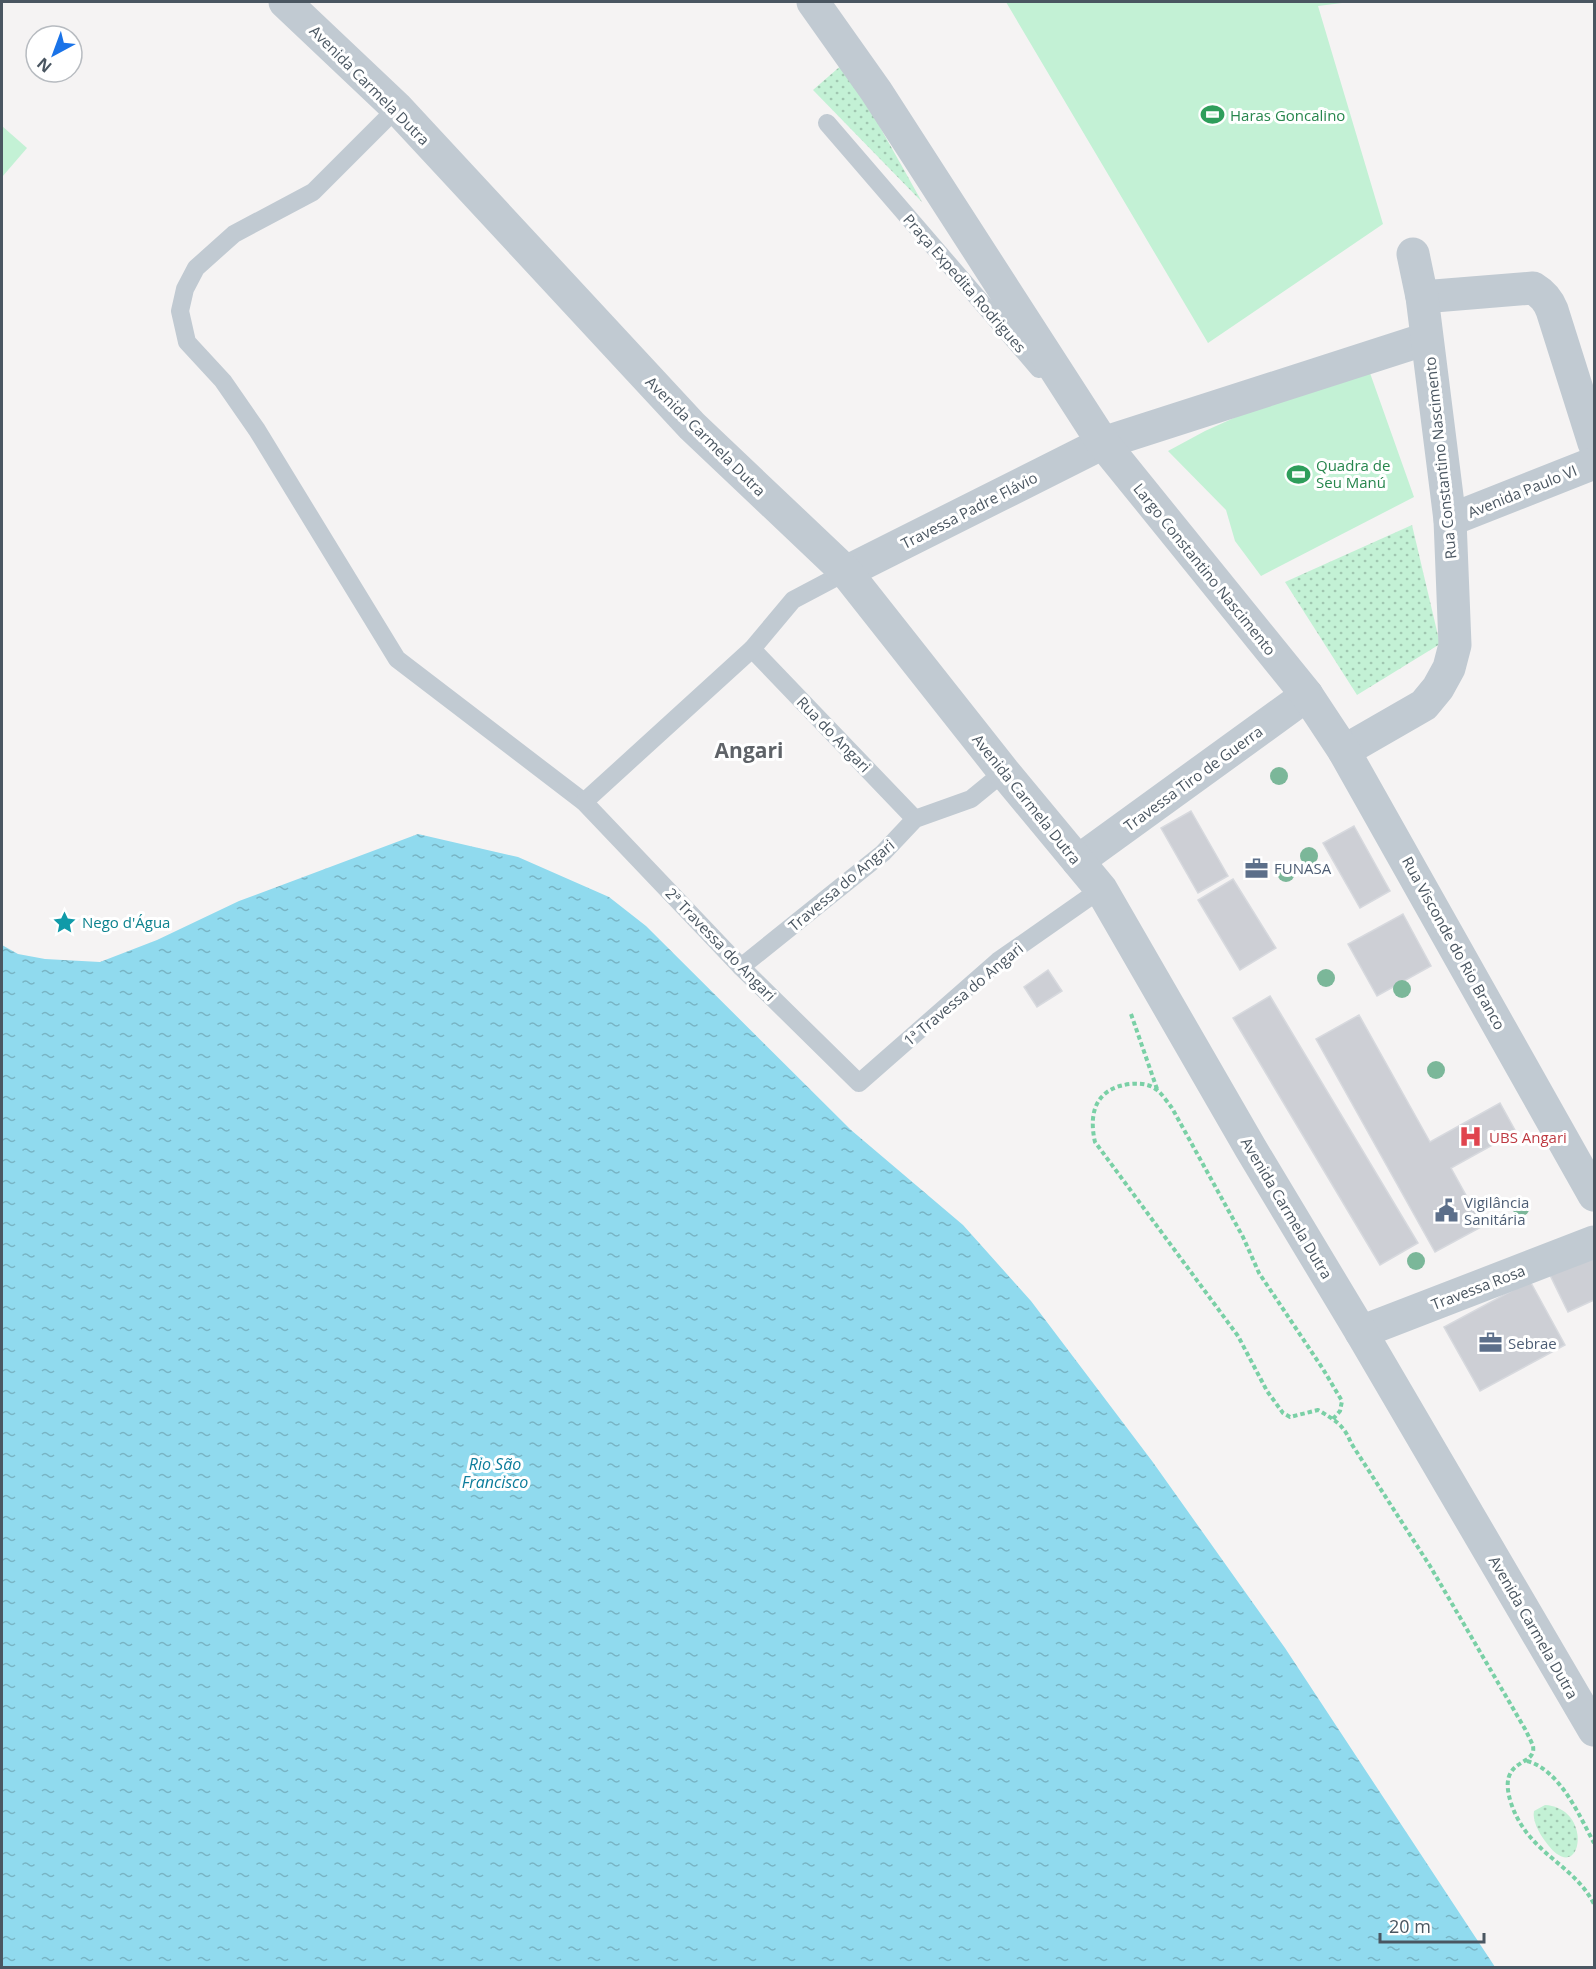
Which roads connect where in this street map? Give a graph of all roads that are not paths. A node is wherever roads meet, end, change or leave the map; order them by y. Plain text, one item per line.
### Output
1 (285, 2) edge
2 (813, 2) edge
3 (397, 108) junction
4 (827, 123) dead end
5 (1413, 254) dead end
6 (1422, 297) junction
7 (1426, 339) junction
8 (1103, 443) junction
9 (1594, 443) edge
10 (1594, 462) edge
11 (1450, 520) junction
12 (846, 572) junction
13 (752, 649) junction
14 (1307, 695) junction
15 (1344, 751) junction
16 (1004, 772) junction
17 (584, 802) junction
18 (915, 819) junction
19 (1078, 861) junction
20 (1101, 889) junction
21 (741, 967) junction
22 (859, 1083) joint
23 (1594, 1195) edge
24 (1594, 1242) edge
25 (1361, 1332) junction
26 (1594, 1730) edge

1 - 3 street, Avenida Carmela Dutra
2 - 8 street, Largo Constantino Nascimento
3 - 12 street, Avenida Carmela Dutra
3 - 17 lane, 2ª Travessa do Angari
4 - 8 lane, Praça Expedita Rodrigues
5 - 6 street, Rua Constantino Nascimento
6 - 7 street, Rua Constantino Nascimento
6 - 9 street
7 - 8 street, Travessa Padre Flávio
7 - 11 street, Rua Constantino Nascimento
8 - 12 street, Travessa Padre Flávio
8 - 14 street, Largo Constantino Nascimento
10 - 11 street, Avenida Paulo VI
11 - 15 street, Rua Constantino Nascimento
12 - 13 lane, Travessa Padre Flávio
12 - 16 street, Avenida Carmela Dutra
13 - 17 lane, Travessa Padre Flávio
13 - 18 lane, Rua do Angari
14 - 15 street, Rua Visconde do Rio Branco
14 - 19 street, Travessa Tiro de Guerra
15 - 23 street, Rua Visconde do Rio Branco
16 - 18 lane, Travessa do Angari
16 - 19 street, Avenida Carmela Dutra
17 - 21 lane, 2ª Travessa do Angari
18 - 21 lane, Travessa do Angari
19 - 20 street, Avenida Carmela Dutra
20 - 22 lane, 1ª Travessa do Angari
20 - 25 street, Avenida Carmela Dutra
21 - 22 lane, 2ª Travessa do Angari
24 - 25 street, Travessa Rosa
25 - 26 street, Avenida Carmela Dutra

